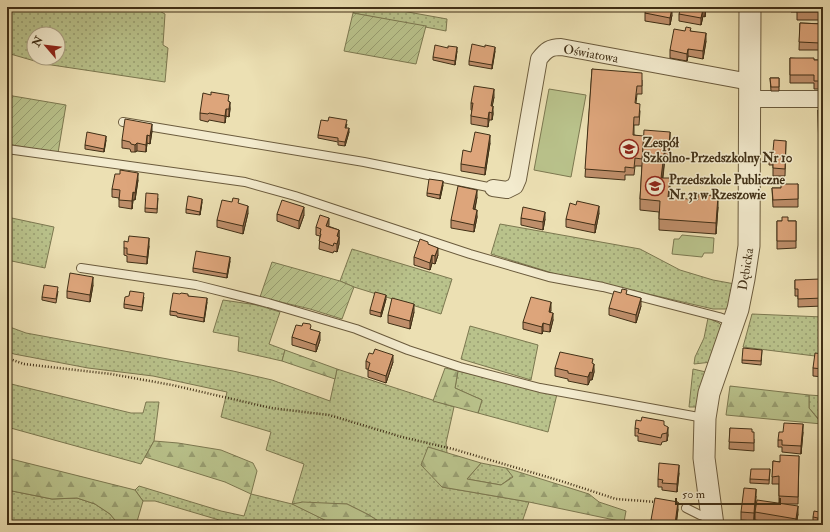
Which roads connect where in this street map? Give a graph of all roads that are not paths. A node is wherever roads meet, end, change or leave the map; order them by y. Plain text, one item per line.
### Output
1 (750, 7) edge
2 (750, 91) junction
3 (823, 99) edge
4 (123, 122) edge
5 (7, 149) edge
6 (493, 188) joint
7 (81, 268) dead end
8 (733, 322) junction
9 (705, 418) junction
10 (686, 508) road end
11 (712, 521) edge

1 - 2 street, Dębicka
2 - 3 street
2 - 6 street, Oświatowa
2 - 8 street, Dębicka
4 - 6 lane
5 - 8 lane
7 - 9 lane
8 - 9 street, Dębicka
9 - 11 street, Dębicka
10 - 11 lane

